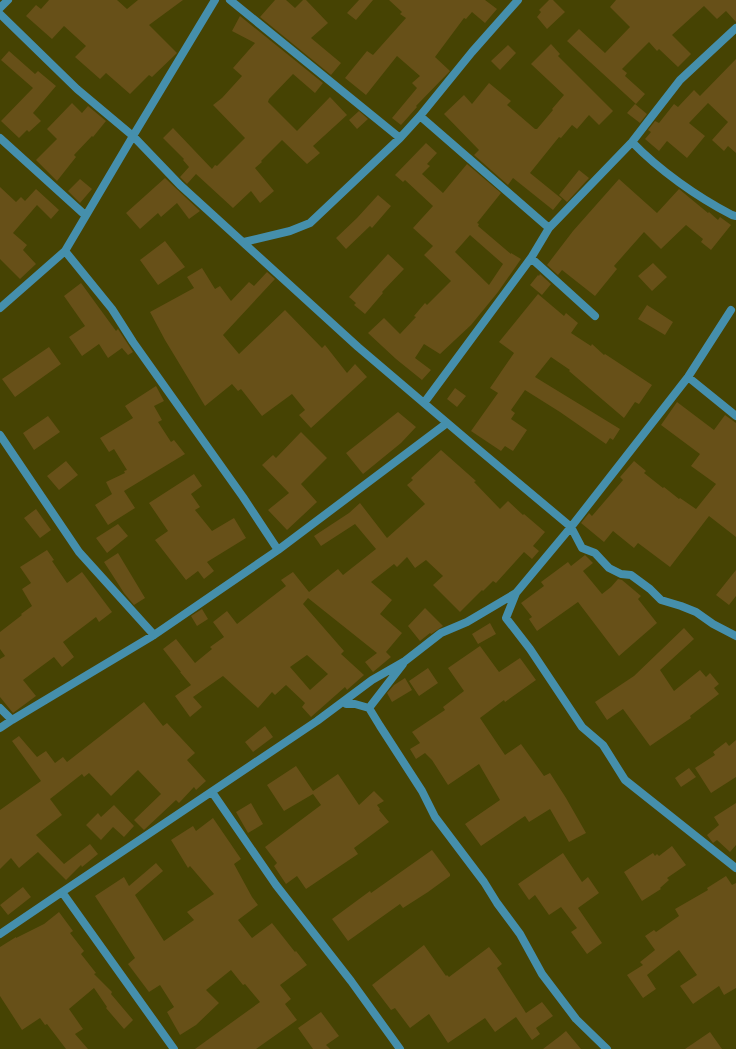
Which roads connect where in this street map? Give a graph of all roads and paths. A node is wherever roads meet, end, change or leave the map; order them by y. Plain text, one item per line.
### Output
1 (8, 0) edge
2 (215, 0) edge
3 (230, 0) edge
4 (518, 0) edge
5 (0, 8) edge
6 (0, 14) edge
7 (736, 28) edge
8 (420, 116) junction
9 (133, 136) junction
10 (0, 138) edge
11 (400, 138) junction
12 (632, 142) junction
13 (86, 215) junction
14 (736, 216) edge
15 (549, 228) junction
16 (244, 242) junction
17 (65, 251) junction
18 (531, 258) junction
19 (0, 308) edge
20 (731, 310) dead end
21 (595, 316) dead end
22 (688, 377) junction
23 (424, 403) junction
24 (736, 416) edge
25 (447, 423) junction
26 (0, 435) edge
27 (571, 527) junction
28 (278, 550) junction
29 (516, 593) junction
30 (154, 635) junction
31 (736, 636) edge
32 (405, 661) junction
33 (350, 695) junction
34 (0, 708) edge
35 (369, 708) junction
36 (12, 720) junction
37 (0, 728) edge
38 (212, 792) junction
39 (736, 868) edge
40 (62, 892) junction
41 (0, 934) edge
42 (174, 1049) edge
43 (400, 1049) edge
44 (607, 1049) edge

1 - 5 street
2 - 9 street
3 - 11 street
4 - 8 street
6 - 9 street
7 - 12 street
8 - 11 street
8 - 15 street
9 - 13 street
9 - 16 street
10 - 13 street
11 - 16 street
12 - 14 street
12 - 15 street
13 - 17 street
15 - 18 street
16 - 23 street
17 - 19 street
17 - 28 street
18 - 21 street
18 - 23 street
20 - 22 street
22 - 24 street
22 - 27 street
23 - 25 street
25 - 27 street
25 - 28 street
26 - 30 street
27 - 29 street
27 - 31 street
28 - 30 street
29 - 32 street
29 - 39 street
30 - 36 street
32 - 33 street
32 - 35 street
33 - 35 street
33 - 38 street
34 - 36 street
35 - 44 street
36 - 37 street
38 - 40 street
38 - 43 street
40 - 41 street
40 - 42 street

